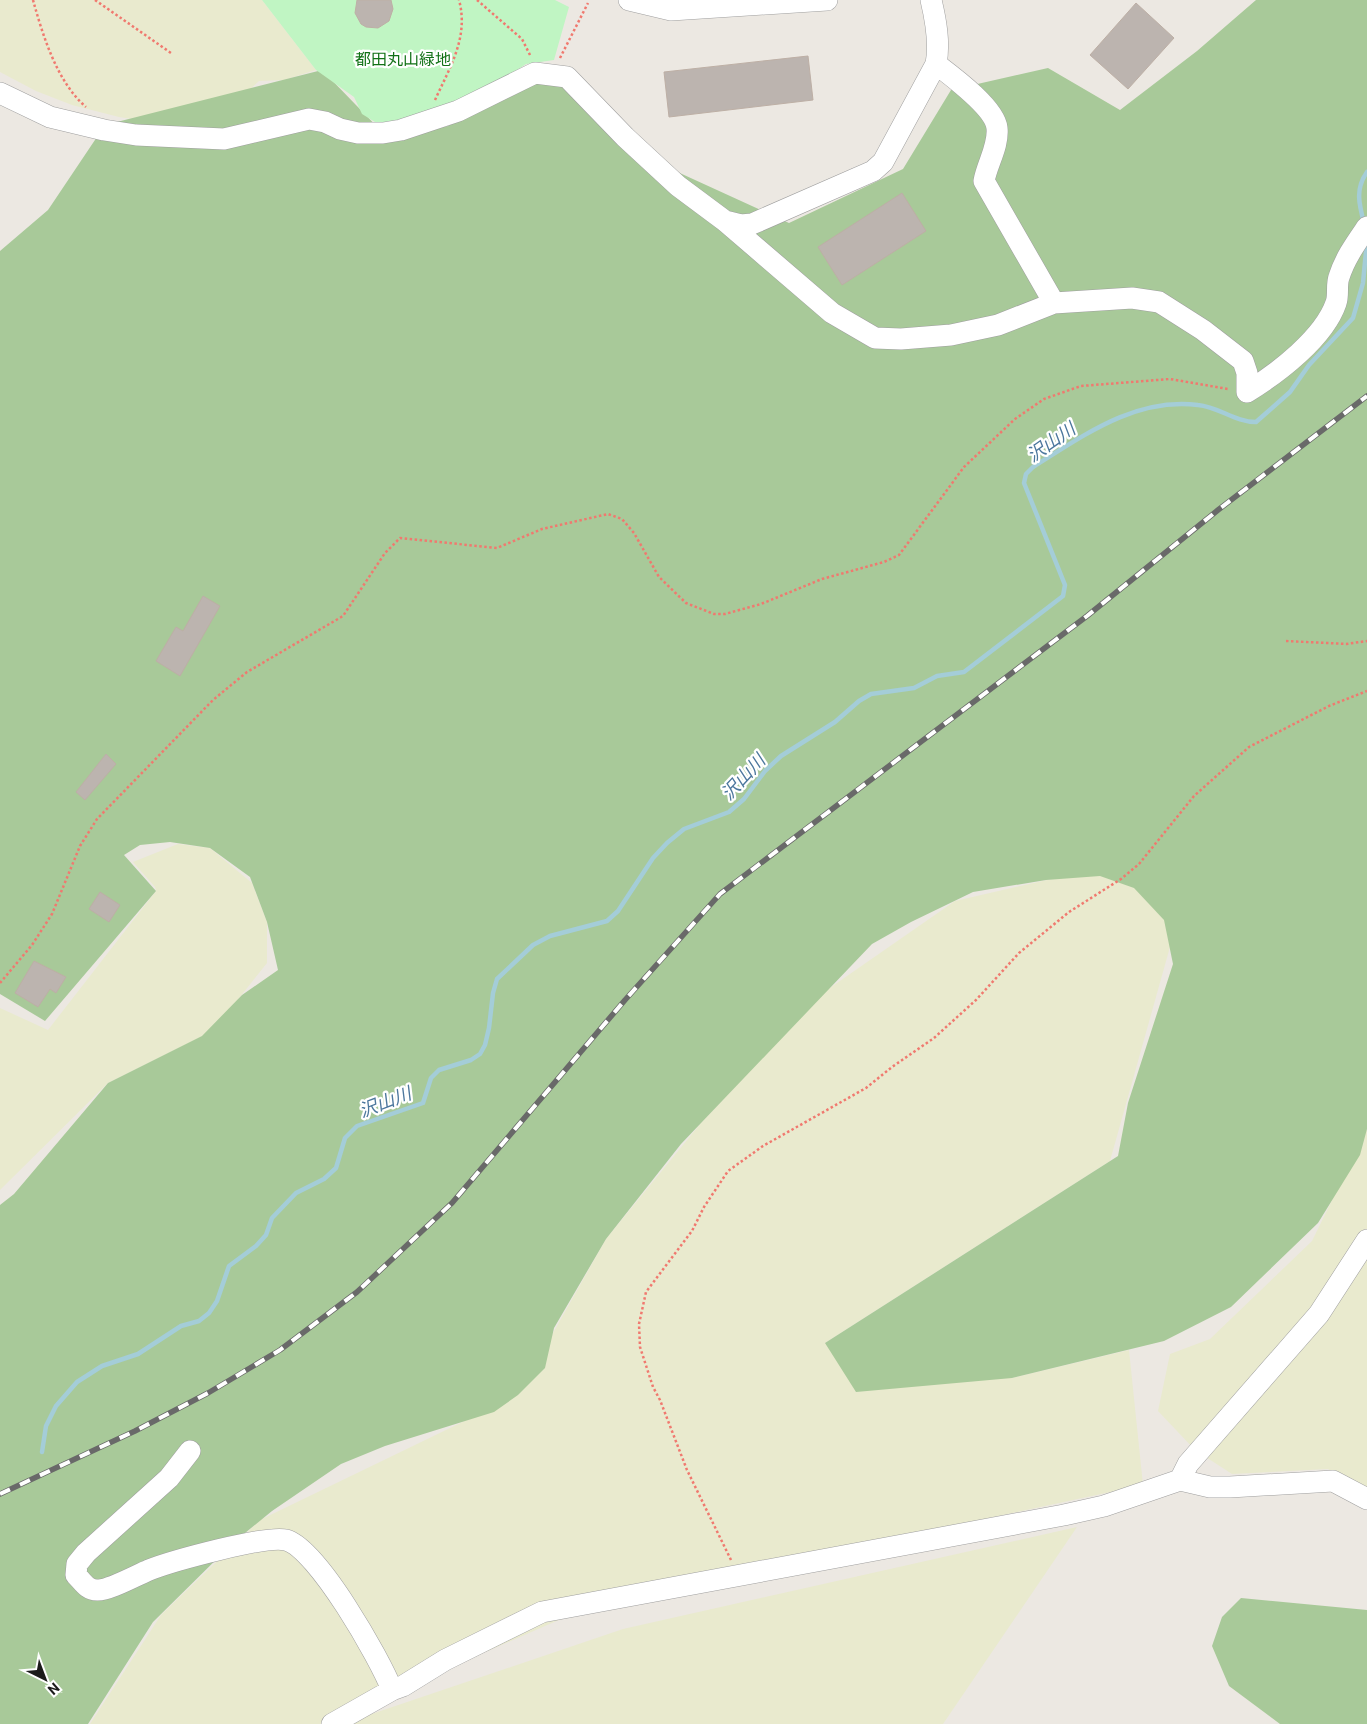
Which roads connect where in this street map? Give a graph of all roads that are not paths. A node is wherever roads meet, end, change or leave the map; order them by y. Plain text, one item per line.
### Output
1 (629, 0) edge
2 (827, 0) edge
3 (931, 0) edge
4 (936, 64) junction
5 (0, 93) edge
6 (725, 221) junction
7 (1364, 231) edge
8 (1054, 303) junction
9 (1367, 1240) edge
10 (190, 1451) dead end
11 (1180, 1480) junction
12 (1367, 1499) edge
13 (392, 1690) junction
14 (332, 1724) edge

1 - 2 street
3 - 4 street
4 - 6 street
4 - 8 street
5 - 6 street
6 - 8 street
7 - 8 street
9 - 11 street
10 - 13 street
11 - 12 street
11 - 13 street
13 - 14 street

